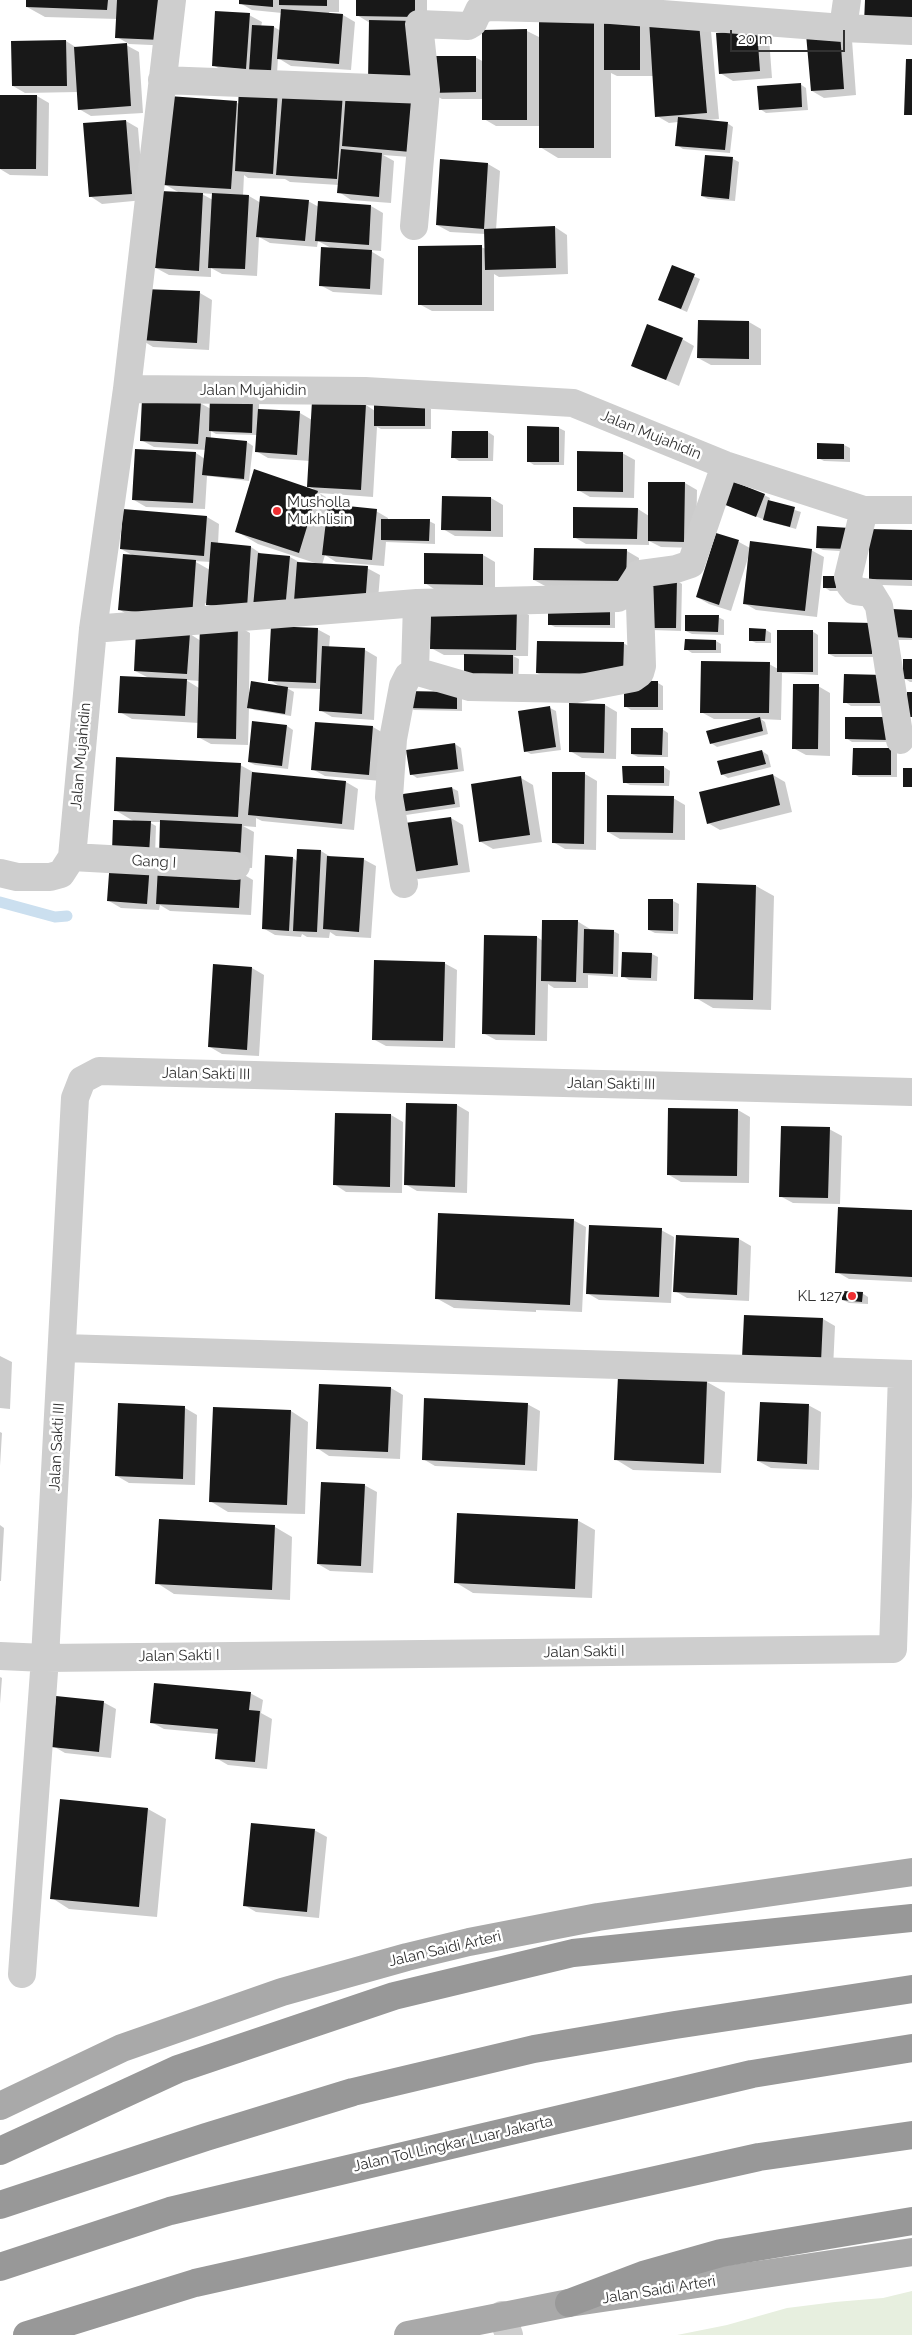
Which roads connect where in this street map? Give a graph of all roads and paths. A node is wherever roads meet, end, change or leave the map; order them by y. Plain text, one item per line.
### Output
1 (172, 0) edge
2 (847, 0) edge
3 (421, 12) edge
4 (843, 28) junction
5 (912, 31) edge
6 (162, 80) junction
7 (426, 90) junction
8 (414, 226) dead end
9 (127, 389) junction
10 (724, 465) junction
11 (864, 510) junction
12 (912, 510) edge
13 (639, 574) junction
14 (417, 603) junction
15 (93, 629) junction
16 (415, 671) junction
17 (900, 740) dead end
18 (72, 857) junction
19 (236, 866) dead end
20 (0, 873) edge
21 (404, 884) dead end
22 (912, 1092) edge
23 (63, 1348) junction
24 (907, 1374) edge
25 (0, 1656) edge
26 (45, 1658) junction
27 (912, 1872) edge
28 (912, 1918) edge
29 (22, 1974) dead end
30 (912, 1989) edge
31 (912, 2048) edge
32 (0, 2106) edge
33 (912, 2135) edge
34 (0, 2151) edge
35 (0, 2205) edge
36 (912, 2220) edge
37 (912, 2252) edge
38 (0, 2267) edge
39 (570, 2303) junction
40 (506, 2325) edge
41 (27, 2335) edge
42 (408, 2335) edge

1 - 6 street
2 - 4 street
3 - 4 street
3 - 7 street
4 - 5 street
6 - 7 street
6 - 9 street
7 - 8 street
9 - 10 street, Jalan Mujahidin
9 - 15 street, Jalan Mujahidin
10 - 11 street, Jalan Mujahidin
10 - 13 street
11 - 12 street, Jalan Mujahidin
11 - 17 street
13 - 14 street
13 - 16 street
14 - 15 street
14 - 16 street
15 - 18 street, Jalan Mujahidin
16 - 21 street
18 - 19 street, Gang I
18 - 20 street
22 - 23 street, Jalan Sakti III
23 - 24 street, Jalan Sakti I
23 - 26 street, Jalan Sakti III
24 - 26 street, Jalan Sakti I
25 - 26 street, Jalan Sakti I
26 - 29 street, Jalan Sakti III
27 - 32 main road, Jalan Saidi Arteri
28 - 34 highway
30 - 35 highway
31 - 38 highway, Jalan Tol Lingkar Luar Jakarta
33 - 41 highway
36 - 39 highway
37 - 39 main road, Jalan Saidi Arteri
39 - 40 main road, Jalan Saidi Arteri
40 - 42 main road, Jalan Saidi Arteri

